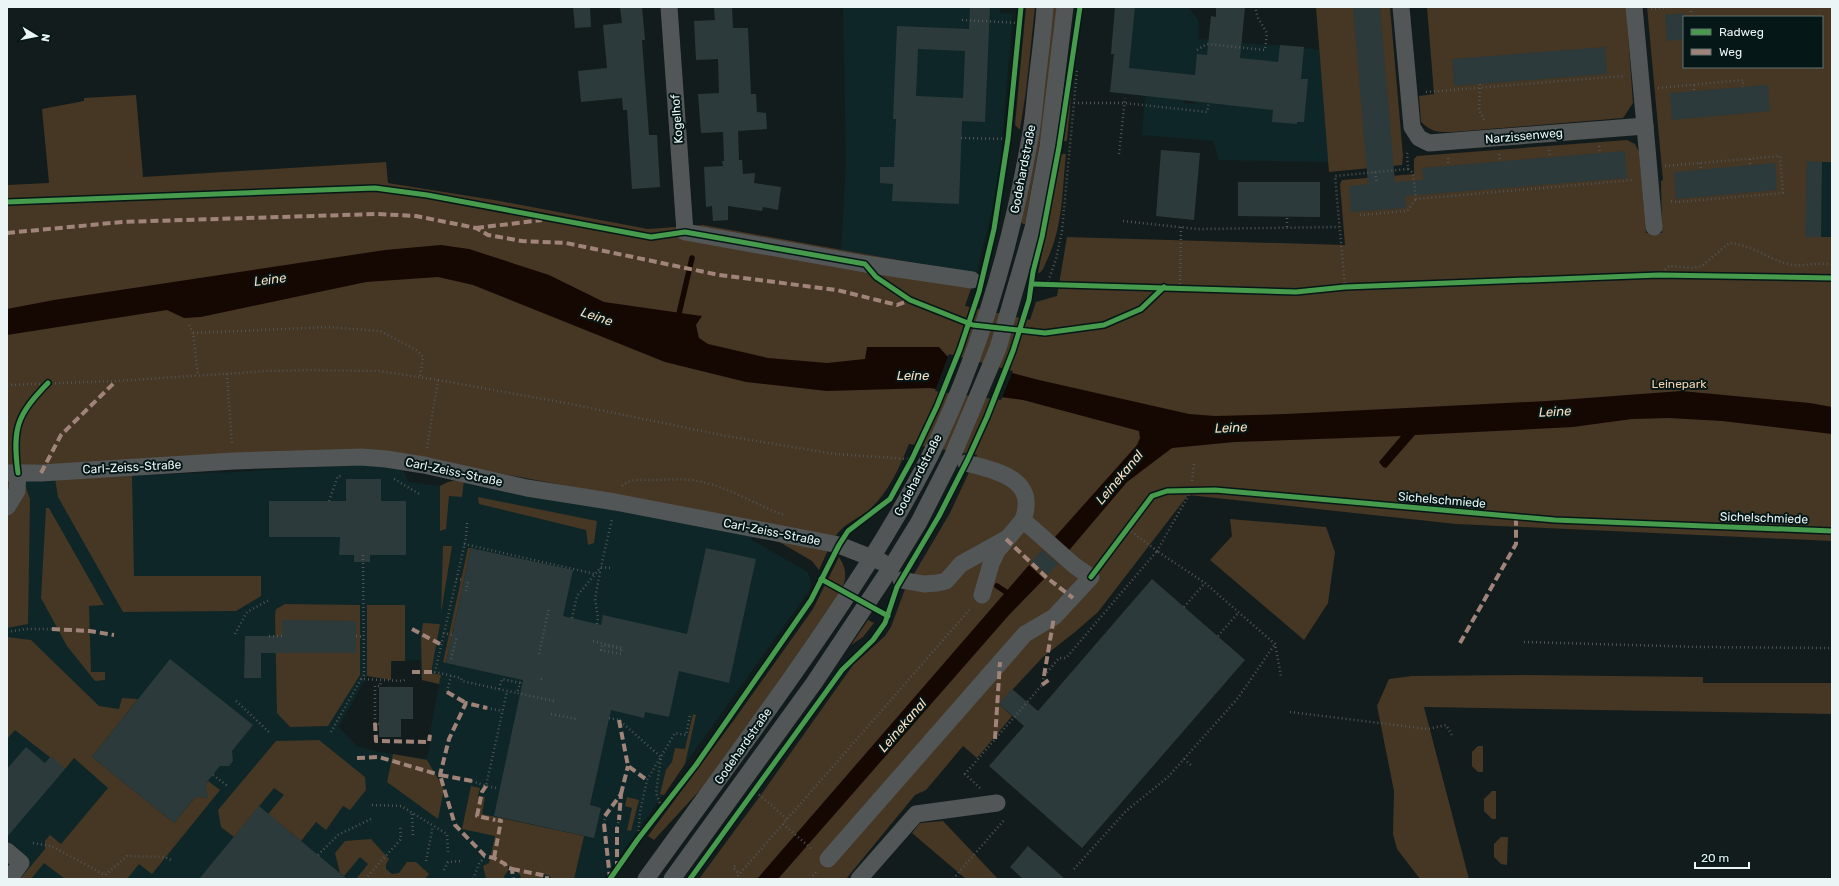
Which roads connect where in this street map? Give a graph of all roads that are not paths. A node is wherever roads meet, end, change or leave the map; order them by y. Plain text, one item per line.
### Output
1 (669, 7) edge
2 (1045, 7) edge
3 (1065, 7) edge
4 (1401, 7) edge
5 (1634, 9) edge
6 (1645, 126) junction
7 (1654, 227) dead end
8 (972, 280) dead end
9 (959, 460) junction
10 (13, 473) edge
11 (7, 508) edge
12 (1023, 520) junction
13 (1006, 539) junction
14 (872, 558) junction
15 (892, 566) junction
16 (901, 580) dead end
17 (982, 595) road end
18 (997, 803) road end
19 (7, 851) edge
20 (823, 857) road end
21 (9, 879) edge
22 (646, 879) edge
23 (672, 879) edge
24 (858, 879) edge

1 - 8 street, Kogelhof
2 - 14 street, Godehardstraße
3 - 9 street, Godehardstraße
4 - 6 street, Narzissenweg
5 - 6 street
6 - 7 street
9 - 12 street
9 - 15 street, Godehardstraße
10 - 11 street
10 - 14 street, Carl-Zeiss-Straße
12 - 13 street
12 - 20 street
13 - 16 street
13 - 17 street
14 - 15 street, Carl-Zeiss-Straße
14 - 22 street, Godehardstraße
15 - 23 street, Godehardstraße
18 - 24 street
19 - 21 street

